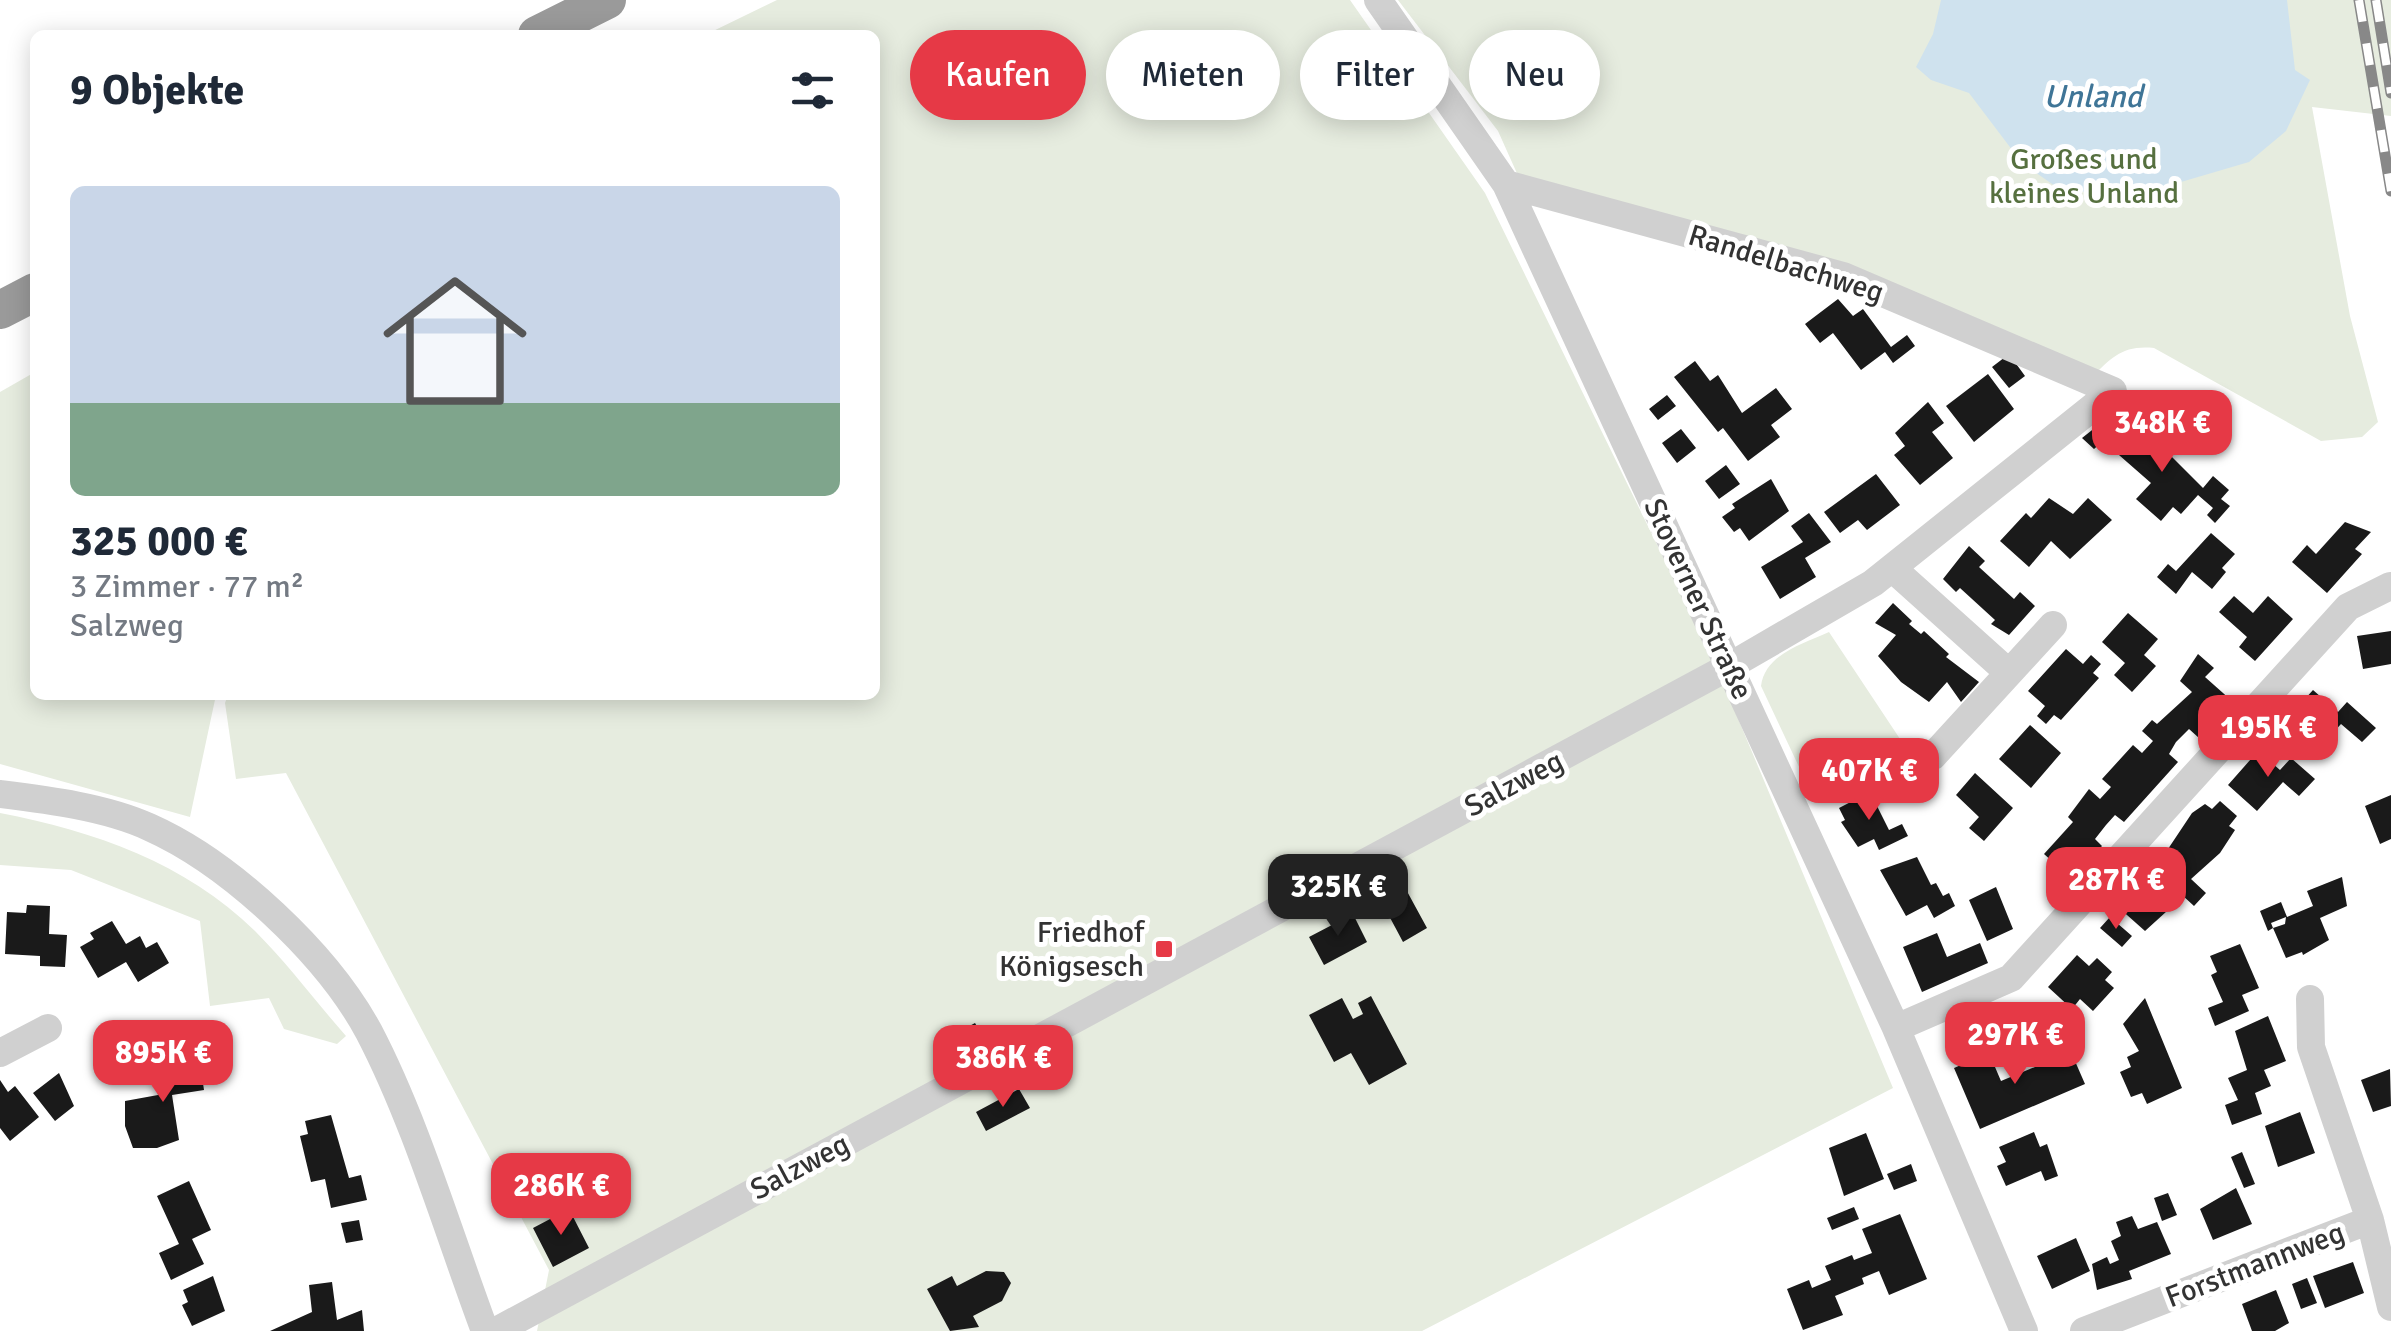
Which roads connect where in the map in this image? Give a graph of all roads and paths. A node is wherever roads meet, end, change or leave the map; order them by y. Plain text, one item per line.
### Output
1 (607, 0) edge
2 (1378, 0) edge
3 (547, 30) edge
4 (1506, 184) junction
5 (30, 295) edge
6 (0, 310) edge
7 (2113, 392) joint
8 (1892, 568) junction
9 (2390, 586) edge
10 (2053, 624) dead end
11 (1730, 666) junction
12 (2009, 672) junction
13 (1933, 756) dead end
14 (0, 794) edge
15 (2310, 1000) dead end
16 (48, 1028) dead end
17 (1896, 1028) junction
18 (0, 1054) edge
19 (2370, 1220) junction
20 (2391, 1307) edge
21 (485, 1331) edge
22 (496, 1331) edge
23 (2024, 1331) edge
24 (2084, 1331) edge

1 - 3 highway
2 - 4 street, Stoverner Straße
4 - 7 street, Randelbachweg
4 - 11 street, Stoverner Straße
5 - 6 highway
7 - 8 street, Salzweg
8 - 11 street, Salzweg
8 - 12 street
9 - 17 street
10 - 12 street
11 - 17 street, Stoverner Straße
11 - 22 street, Salzweg
12 - 13 street
14 - 21 street
15 - 19 street
16 - 18 street
17 - 23 street, Stoverner Straße
19 - 20 street
19 - 24 street, Forstmannweg

